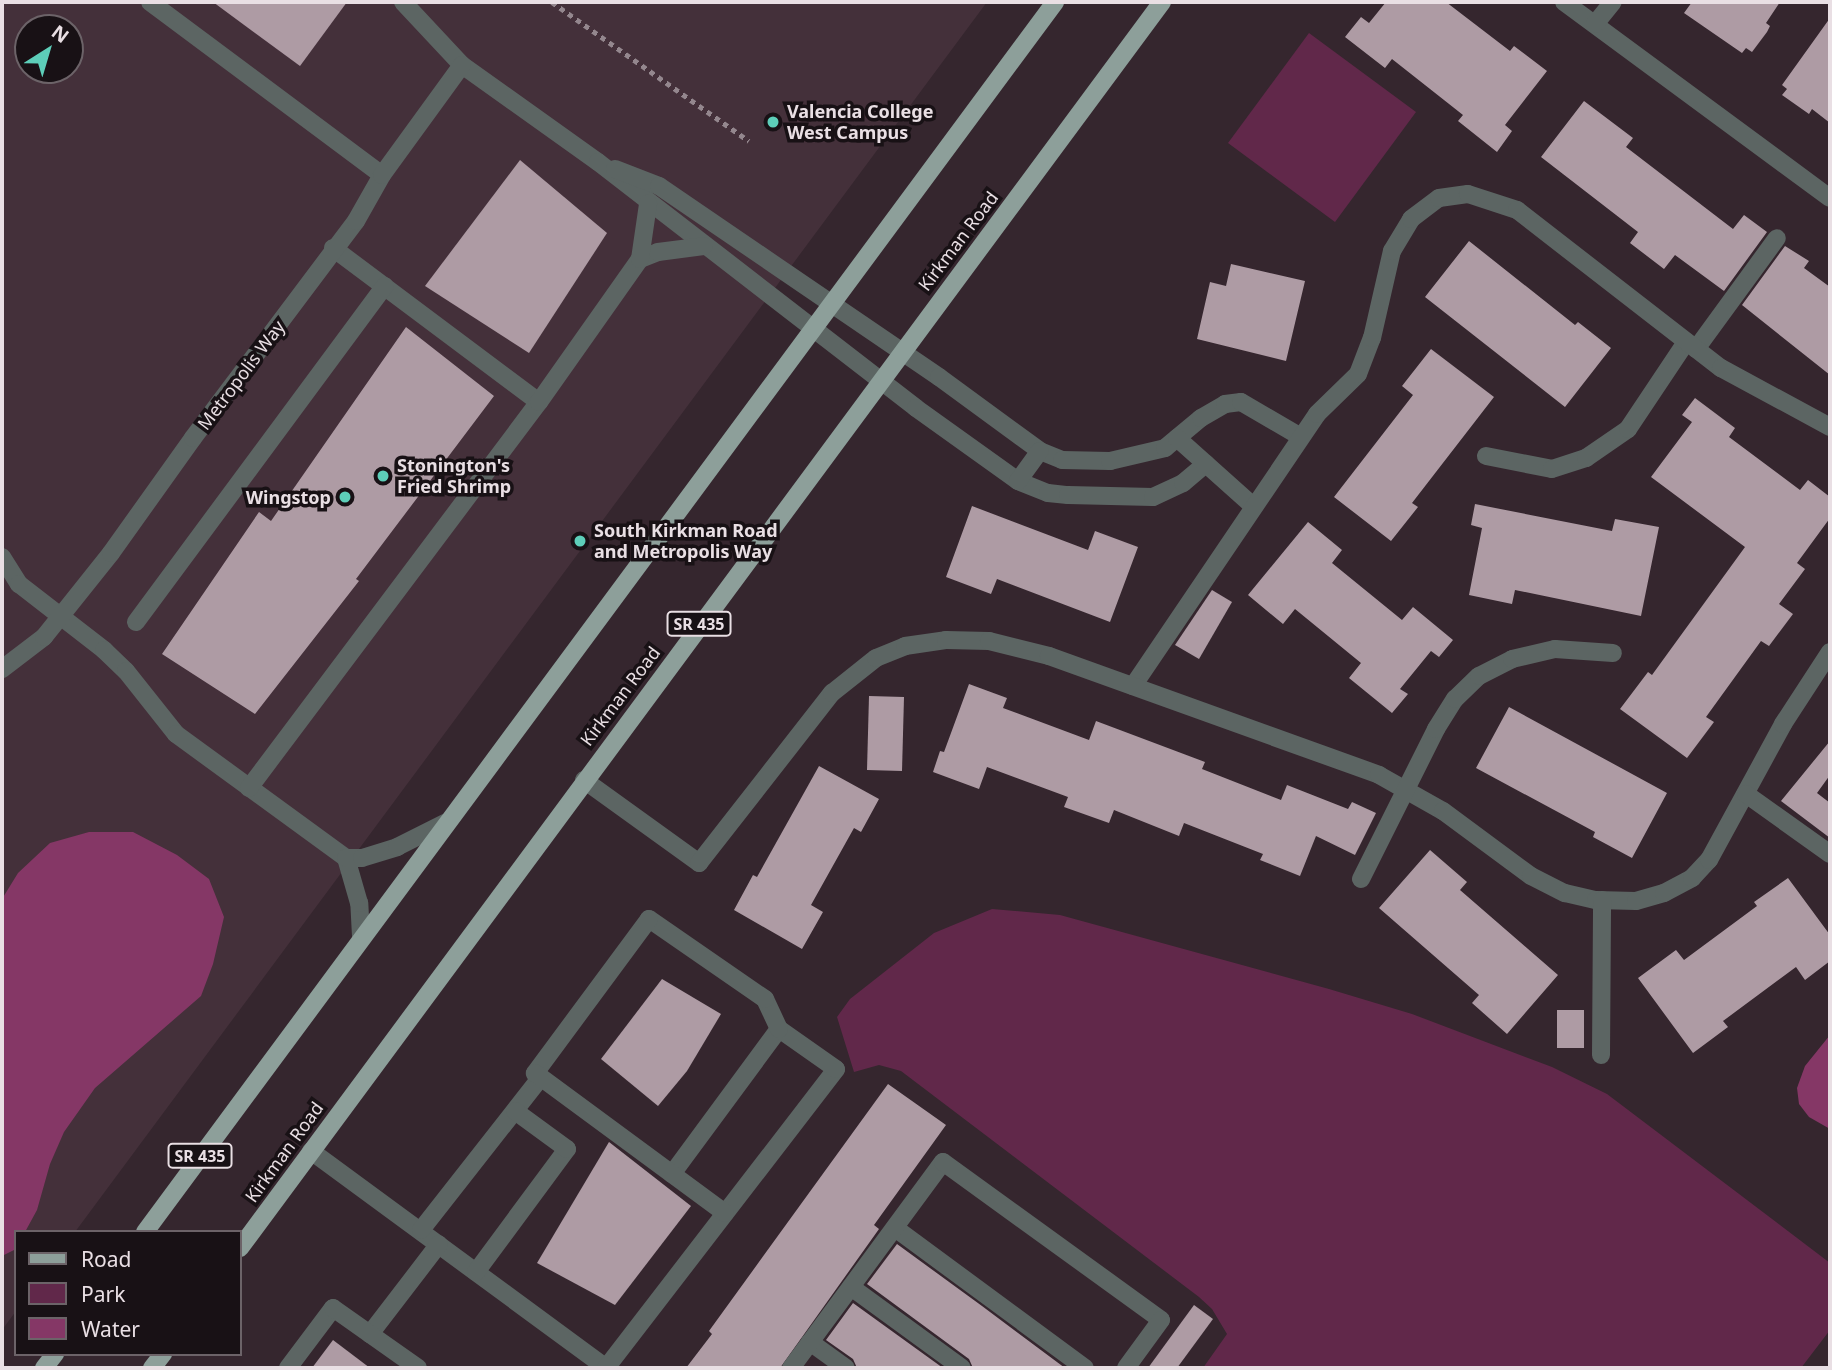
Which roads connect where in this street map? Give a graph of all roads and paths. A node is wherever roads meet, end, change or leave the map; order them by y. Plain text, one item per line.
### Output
1 (150, 2) edge
2 (403, 2) edge
3 (552, 2) edge
4 (1055, 2) edge
5 (1162, 2) edge
6 (1564, 2) edge
7 (1613, 2) edge
8 (1595, 24) junction
9 (462, 65) junction
10 (749, 141) dead end
11 (598, 162) junction
12 (383, 175) junction
13 (1830, 198) edge
14 (648, 204) junction
15 (1777, 237) dead end
16 (704, 246) junction
17 (333, 248) junction
18 (640, 260) junction
19 (385, 286) junction
20 (831, 304) junction
21 (813, 328) junction
22 (1691, 345) junction
23 (902, 352) junction
24 (880, 380) junction
25 (540, 402) junction
26 (1830, 427) edge
27 (1301, 437) junction
28 (1177, 438) junction
29 (1040, 451) junction
30 (1486, 456) dead end
31 (1206, 464) junction
32 (1018, 481) junction
33 (1253, 506) junction
34 (2, 556) edge
35 (60, 615) junction
36 (136, 622) dead end
37 (1830, 652) edge
38 (1613, 653) dead end
39 (2, 669) edge
40 (1133, 686) junction
41 (584, 780) junction
42 (249, 788) junction
43 (1405, 791) junction
44 (1746, 794) junction
45 (444, 823) junction
46 (1830, 854) edge
47 (346, 858) junction
48 (1361, 878) dead end
49 (1602, 900) junction
50 (361, 936) junction
51 (779, 1029) junction
52 (1601, 1055) dead end
53 (541, 1077) junction
54 (515, 1111) junction
55 (311, 1151) junction
56 (672, 1174) junction
57 (725, 1213) junction
58 (895, 1228) junction
59 (146, 1230) edge
60 (421, 1230) junction
61 (439, 1244) junction
62 (242, 1245) edge
63 (477, 1272) junction
64 (851, 1287) junction
65 (370, 1334) junction
66 (810, 1342) junction
67 (406, 1365) edge
68 (288, 1368) edge
69 (606, 1368) edge
70 (791, 1368) edge
71 (846, 1368) edge
72 (962, 1368) edge
73 (1085, 1368) edge
74 (1126, 1368) edge

1 - 12 street
2 - 9 street
3 - 10 path
4 - 20 main road, SR 435
5 - 23 main road, Kirkman Road / SR 435
6 - 8 street
7 - 8 street
8 - 13 street
9 - 11 street
9 - 12 street, Metropolis Way
11 - 14 street
11 - 20 street
12 - 17 street, Metropolis Way
14 - 16 street
14 - 18 street
15 - 22 street
16 - 18 street
16 - 21 street
17 - 19 street
17 - 35 street, Metropolis Way
18 - 25 street
19 - 25 street
19 - 36 street
20 - 21 main road, SR 435
20 - 23 street
21 - 24 street
21 - 45 main road, SR 435
22 - 26 street
22 - 27 street
22 - 30 street
23 - 24 main road, Kirkman Road / SR 435
23 - 29 street
24 - 32 street
24 - 41 main road, Kirkman Road / SR 435
25 - 42 street
27 - 28 street
27 - 33 street
28 - 29 street
28 - 31 street
29 - 32 street
31 - 32 street
31 - 33 street
33 - 40 street
34 - 35 street
35 - 39 street, Metropolis Way
35 - 42 street
37 - 44 street
38 - 43 street
40 - 41 street
40 - 43 street
41 - 55 main road, Kirkman Road / SR 435
42 - 47 street
43 - 48 street
43 - 49 street
44 - 46 street
44 - 49 street
45 - 47 street
45 - 50 main road, SR 435
47 - 50 street
49 - 52 street
50 - 59 main road, SR 435
51 - 53 street
51 - 56 street
51 - 57 street
53 - 54 street
53 - 56 street
54 - 60 street
54 - 63 street
55 - 60 street
55 - 62 main road, Kirkman Road / SR 435
56 - 57 street
57 - 69 street
58 - 64 street
58 - 73 street
58 - 74 street
60 - 61 street
61 - 63 street
61 - 65 street
63 - 69 street
64 - 66 street
64 - 72 street
65 - 67 street
65 - 68 street
66 - 70 street
66 - 71 street

